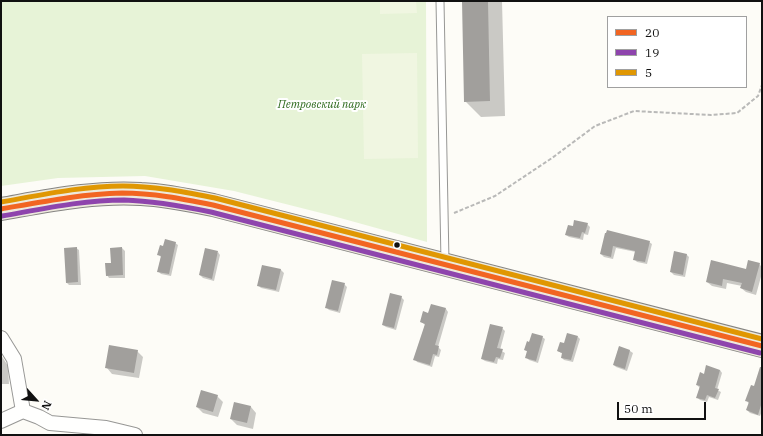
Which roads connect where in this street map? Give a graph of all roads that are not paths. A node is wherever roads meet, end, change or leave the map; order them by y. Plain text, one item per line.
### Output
1 (440, 1) edge
2 (1, 210) edge
3 (445, 264) junction
4 (1, 338) edge
5 (762, 346) edge
6 (23, 411) junction
7 (1, 421) edge
8 (135, 435) edge

1 - 3 lane
2 - 3 main road
3 - 5 main road
4 - 6 street
6 - 7 street
6 - 8 street

